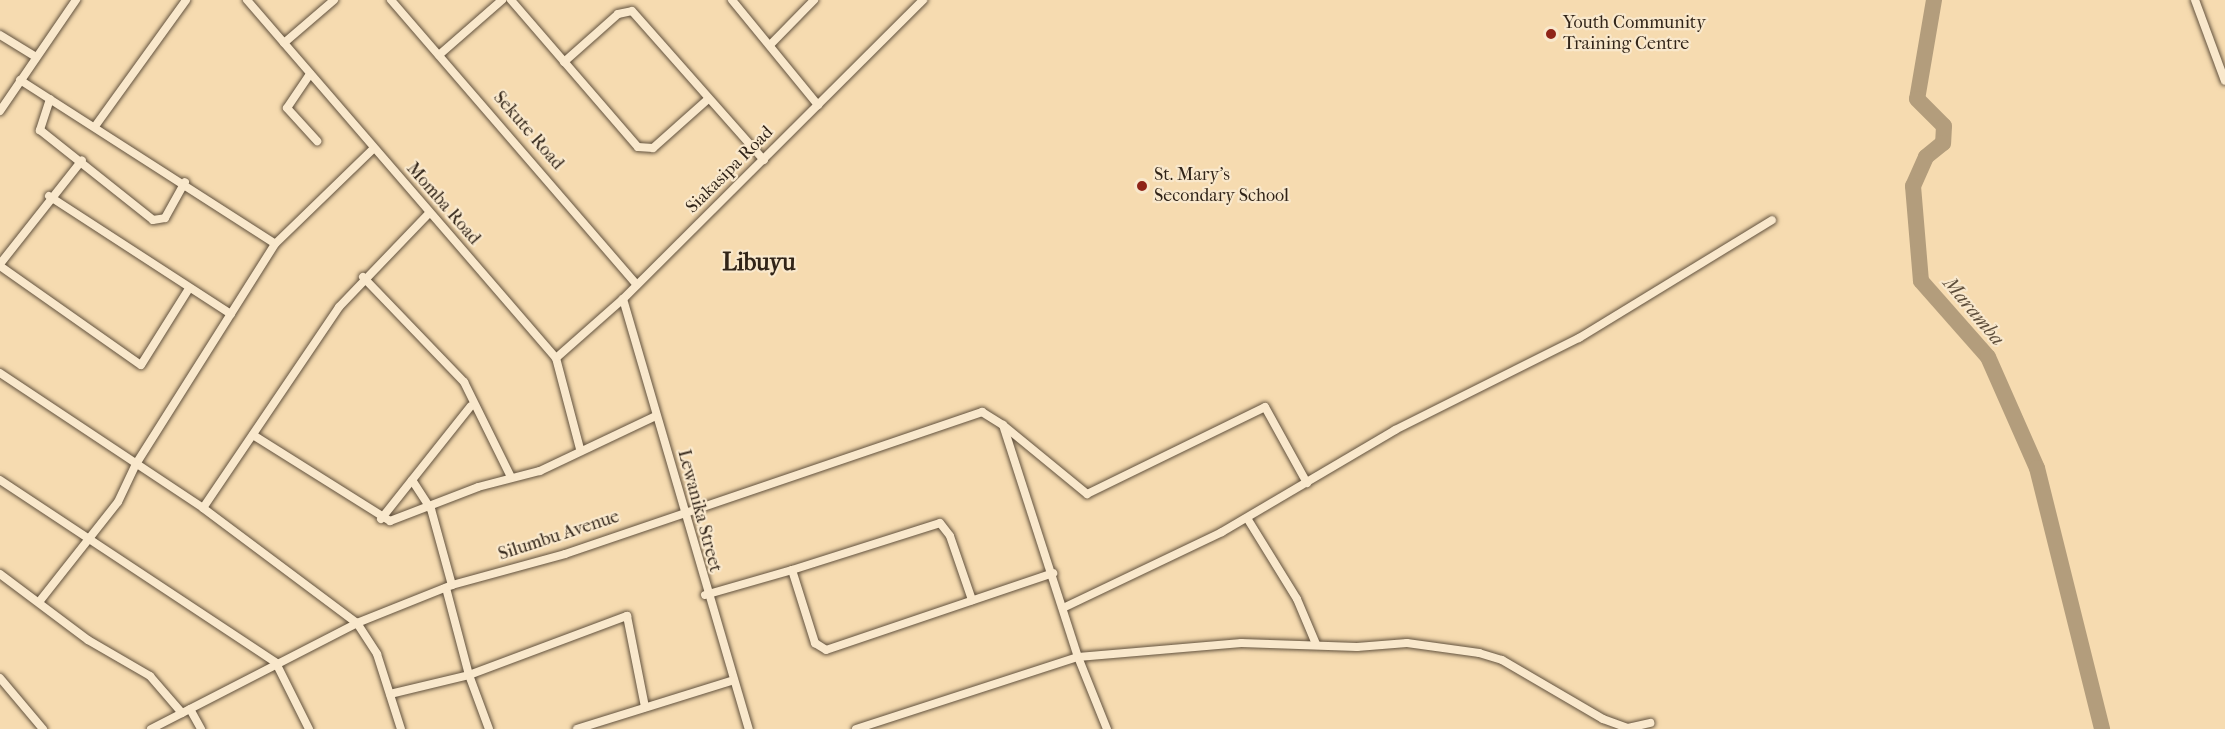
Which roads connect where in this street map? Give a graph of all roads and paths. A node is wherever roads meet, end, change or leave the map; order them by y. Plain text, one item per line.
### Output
1 (76, 0) edge
2 (186, 0) edge
3 (247, 0) edge
4 (334, 0) edge
5 (391, 0) edge
6 (502, 0) edge
7 (511, 0) edge
8 (732, 0) edge
9 (814, 0) edge
10 (923, 0) edge
11 (2195, 0) edge
12 (0, 35) edge
13 (284, 43) junction
14 (770, 45) junction
15 (439, 55) junction
16 (36, 57) junction
17 (564, 62) junction
18 (2222, 65) edge
19 (310, 74) junction
20 (20, 80) junction
21 (2225, 81) edge
22 (50, 99) junction
23 (707, 100) junction
24 (818, 105) junction
25 (0, 111) edge
26 (96, 125) junction
27 (317, 141) dead end
28 (373, 149) junction
29 (82, 160) junction
30 (764, 160) junction
31 (185, 182) junction
32 (49, 196) junction
33 (429, 213) junction
34 (1772, 219) dead end
35 (275, 244) junction
36 (0, 265) edge
37 (363, 277) junction
38 (637, 285) junction
39 (188, 290) junction
40 (623, 300) junction
41 (231, 314) junction
42 (556, 358) junction
43 (0, 373) edge
44 (471, 406) junction
45 (656, 416) junction
46 (1003, 425) junction
47 (253, 435) junction
48 (580, 448) junction
49 (136, 464) junction
50 (511, 477) junction
51 (0, 480) edge
52 (412, 480) junction
53 (1307, 483) junction
54 (204, 508) junction
55 (431, 508) junction
56 (683, 514) junction
57 (1247, 518) junction
58 (381, 519) junction
59 (89, 540) junction
60 (792, 570) junction
61 (1053, 573) junction
62 (0, 574) edge
63 (449, 586) junction
64 (705, 595) junction
65 (972, 600) junction
66 (39, 602) junction
67 (1063, 608) junction
68 (357, 623) junction
69 (1316, 644) junction
70 (1078, 657) junction
71 (276, 663) junction
72 (470, 675) junction
73 (0, 678) edge
74 (731, 681) junction
75 (390, 694) junction
76 (645, 706) junction
77 (186, 711) junction
78 (1650, 723) dead end
79 (43, 729) edge
80 (151, 729) edge
81 (201, 729) edge
82 (309, 729) edge
83 (401, 729) edge
84 (489, 729) edge
85 (577, 729) edge
86 (748, 729) edge
87 (856, 729) edge
88 (1107, 729) edge

1 - 16 street
2 - 26 street
3 - 13 street, Momba Road
4 - 13 street
5 - 15 street, Sekute Road
6 - 15 street
7 - 17 street
8 - 14 street
9 - 14 street
10 - 24 street, Siakasipa Road
11 - 18 street
12 - 16 street
13 - 19 street, Momba Road
14 - 24 street
15 - 38 street, Sekute Road
16 - 20 street
17 - 23 street
17 - 23 street
18 - 21 street
19 - 27 street
19 - 28 street, Momba Road
20 - 22 street
20 - 25 street
22 - 26 street
22 - 29 street
23 - 30 street
24 - 30 street, Siakasipa Road
26 - 31 street
28 - 33 street, Momba Road
28 - 35 street
29 - 31 street
29 - 32 street
30 - 38 street, Siakasipa Road
31 - 35 street
32 - 36 street
32 - 39 street
33 - 37 street
33 - 42 street, Momba Road
34 - 53 street
35 - 41 street
36 - 39 street
37 - 44 street
37 - 47 street
38 - 40 street, Siakasipa Road
39 - 41 street
40 - 42 street, Siakasipa Road
40 - 45 street, Lewanika Street
41 - 49 street
42 - 48 street, Momba Road
43 - 49 street
44 - 50 street
44 - 52 street
45 - 48 street
45 - 56 street, Lewanika Street
46 - 53 street
46 - 56 street, Silumbu Avenue
46 - 61 street
47 - 54 street
47 - 58 street
48 - 50 street
49 - 54 street
49 - 59 street
50 - 55 street
51 - 59 street
52 - 55 street
52 - 58 street
53 - 57 street
54 - 68 street
55 - 58 street
55 - 63 street
56 - 63 street, Silumbu Avenue
56 - 64 street, Lewanika Street
57 - 67 street
57 - 69 street
59 - 66 street
59 - 71 street
60 - 64 street
60 - 65 street
60 - 65 street
61 - 65 street
61 - 67 street
62 - 66 street
63 - 68 street, Silumbu Avenue
63 - 72 street
64 - 74 street, Lewanika Street
66 - 77 street
67 - 70 street
68 - 71 street, Silumbu Avenue
68 - 75 street
69 - 70 street
69 - 78 street
70 - 87 street
70 - 88 street
71 - 77 street, Silumbu Avenue
71 - 82 street
72 - 75 street
72 - 76 street
72 - 84 street
73 - 79 street
74 - 76 street
74 - 86 street, Lewanika Street
75 - 83 street
76 - 85 street
77 - 80 street, Silumbu Avenue
77 - 81 street

